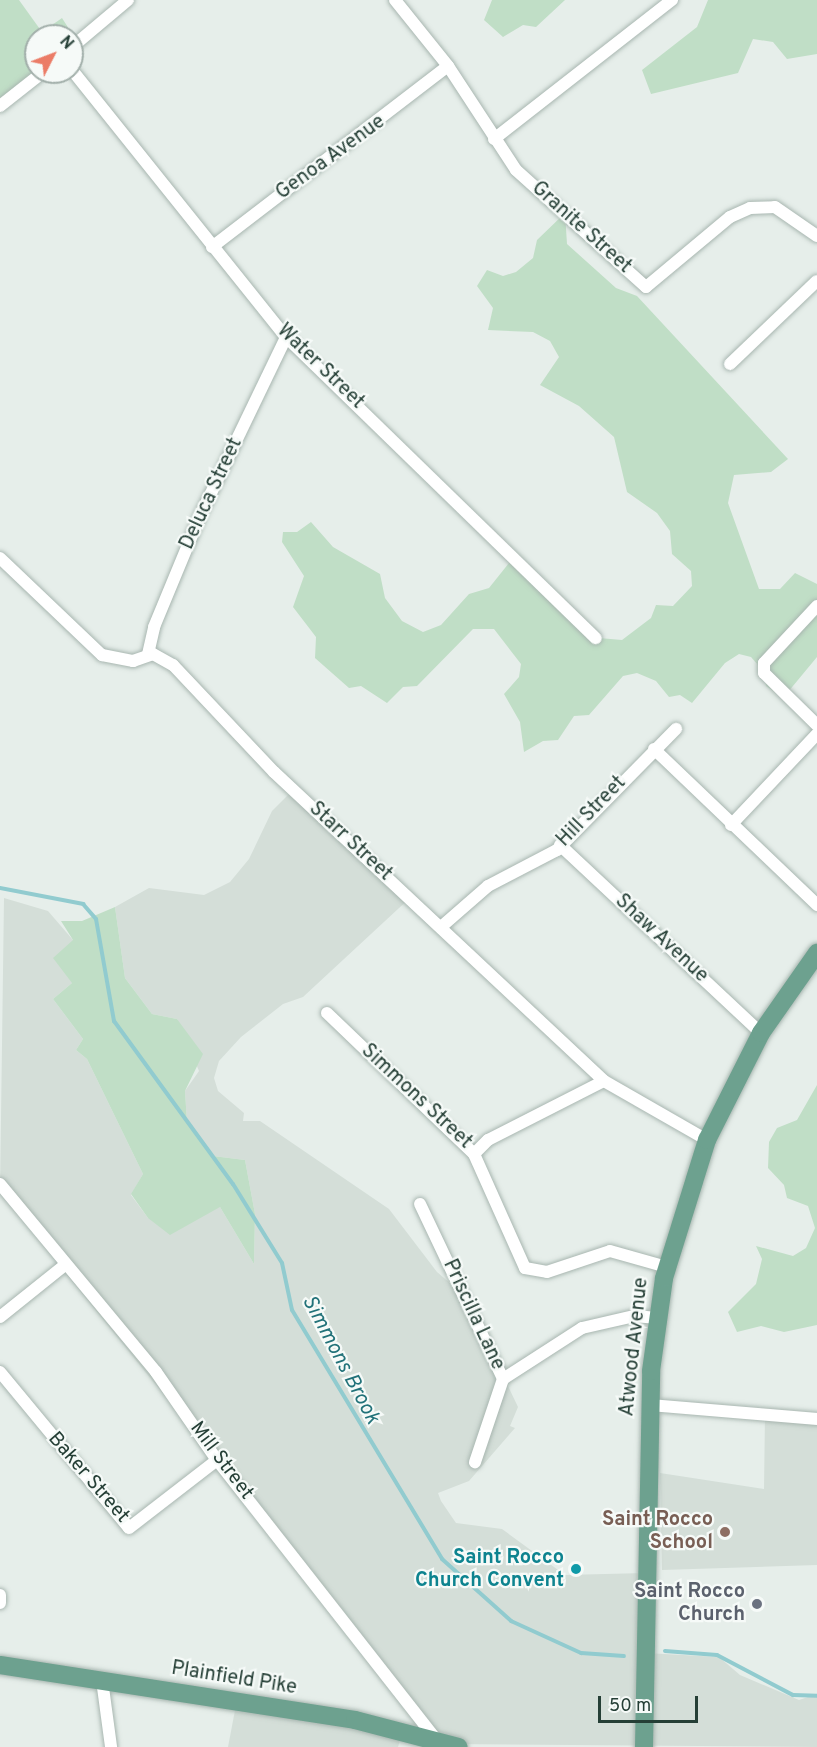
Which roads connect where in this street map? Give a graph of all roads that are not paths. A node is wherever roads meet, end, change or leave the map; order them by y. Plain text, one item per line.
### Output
1 (128, 0) edge
2 (395, 0) edge
3 (672, 0) edge
4 (84, 37) edge
5 (448, 66) junction
6 (28, 84) edge
7 (83, 84) edge
8 (0, 106) edge
9 (494, 139) junction
10 (817, 236) edge
11 (212, 247) junction
12 (817, 281) edge
13 (286, 337) junction
14 (730, 364) dead end
15 (0, 558) edge
16 (817, 606) edge
17 (596, 638) dead end
18 (148, 654) junction
19 (817, 725) edge
20 (676, 729) dead end
21 (817, 734) edge
22 (654, 749) junction
23 (731, 825) junction
24 (560, 845) junction
25 (817, 905) edge
26 (441, 927) junction
27 (817, 953) edge
28 (327, 1013) dead end
29 (761, 1033) junction
30 (604, 1081) junction
31 (706, 1140) junction
32 (474, 1154) junction
33 (0, 1184) edge
34 (420, 1204) dead end
35 (65, 1265) junction
36 (668, 1267) junction
37 (0, 1317) edge
38 (658, 1318) junction
39 (0, 1372) edge
40 (503, 1379) junction
41 (650, 1404) junction
42 (817, 1419) edge
43 (217, 1460) junction
44 (476, 1462) dead end
45 (0, 1594) edge
46 (0, 1603) edge
47 (0, 1665) edge
48 (102, 1680) junction
49 (438, 1742) junction
50 (111, 1747) edge
51 (459, 1747) edge
52 (644, 1747) edge

1 - 4 street
2 - 5 street, Granite Street
3 - 9 street
5 - 9 street, Granite Street
5 - 11 street, Genoa Avenue
6 - 8 street
7 - 11 street, Water Street
9 - 10 street, Granite Street
11 - 13 street, Water Street
12 - 14 street
13 - 17 street, Water Street
13 - 18 street, Deluca Street
15 - 18 street
16 - 19 street
18 - 26 street, Starr Street
20 - 22 street, Hill Street
21 - 23 street
22 - 23 street
22 - 24 street, Hill Street
23 - 25 street
24 - 26 street, Hill Street
24 - 29 street, Shaw Avenue
26 - 30 street, Starr Street
27 - 29 main road, Atwood Avenue
28 - 32 street, Simmons Street
29 - 31 main road, Atwood Avenue
30 - 31 street, Starr Street
30 - 32 street, Simmons Street
31 - 36 main road, Atwood Avenue
32 - 36 street
33 - 35 street, Mill Street
34 - 40 street, Priscilla Lane
35 - 37 street
35 - 43 street, Mill Street
36 - 38 main road, Atwood Avenue
38 - 40 street
38 - 41 main road, Atwood Avenue
39 - 43 street, Baker Street
40 - 44 street, Priscilla Lane
41 - 42 street
41 - 52 main road, Atwood Avenue
43 - 49 street, Mill Street
45 - 46 street
47 - 48 main road, Plainfield Pike
48 - 49 main road, Plainfield Pike
48 - 50 street
49 - 51 main road, Plainfield Pike

